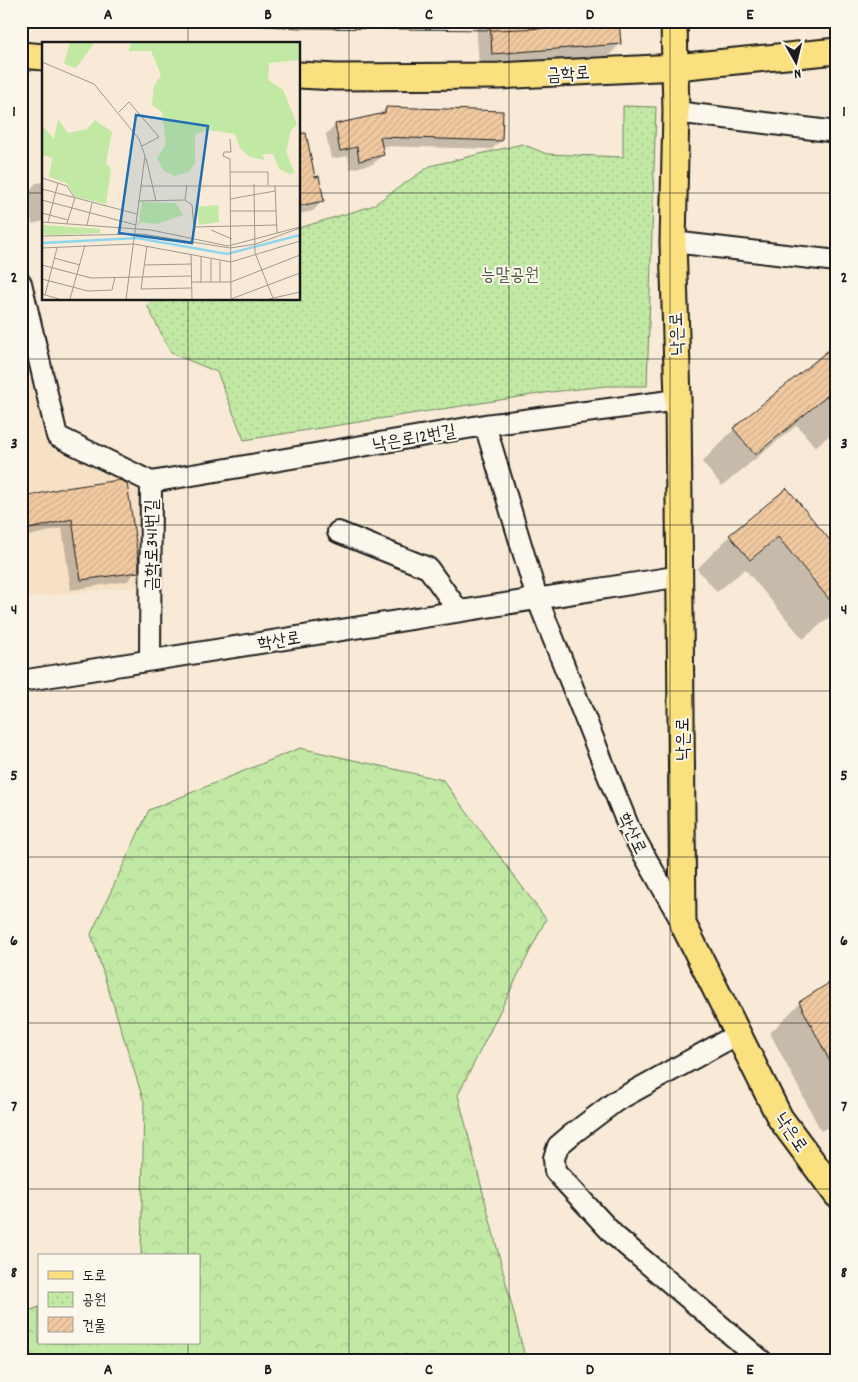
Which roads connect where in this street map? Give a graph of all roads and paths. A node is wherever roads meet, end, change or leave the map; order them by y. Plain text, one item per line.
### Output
1 (674, 21) edge
2 (837, 51) edge
3 (21, 55) edge
4 (42, 57) edge
5 (676, 68) junction
6 (300, 75) edge
7 (676, 112) junction
8 (837, 132) edge
9 (674, 242) junction
10 (837, 261) edge
11 (21, 283) edge
12 (678, 400) junction
13 (485, 425) junction
14 (151, 482) junction
15 (338, 532) dead end
16 (681, 576) junction
17 (537, 598) junction
18 (459, 611) junction
19 (150, 660) junction
20 (21, 681) edge
21 (683, 924) junction
22 (738, 1034) junction
23 (837, 1195) edge
24 (762, 1361) edge

1 - 5 main road, 낙은로
2 - 5 main road, 금학로
3 - 4 main road
5 - 6 main road, 금학로
5 - 7 main road, 낙은로
7 - 8 street
7 - 9 main road, 낙은로
9 - 10 street
9 - 12 main road, 낙은로
11 - 14 street, 금학로341번길
12 - 13 street, 낙은로12번길
12 - 16 main road, 낙은로
13 - 14 street, 낙은로12번길
13 - 17 street
14 - 19 street, 금학로341번길
15 - 18 street
16 - 17 street, 학산로
16 - 21 main road, 낙은로
17 - 18 street, 학산로
17 - 21 street, 학산로
18 - 19 street, 학산로
19 - 20 street, 학산로
21 - 22 main road, 낙은로
22 - 23 main road, 낙은로
22 - 24 street

